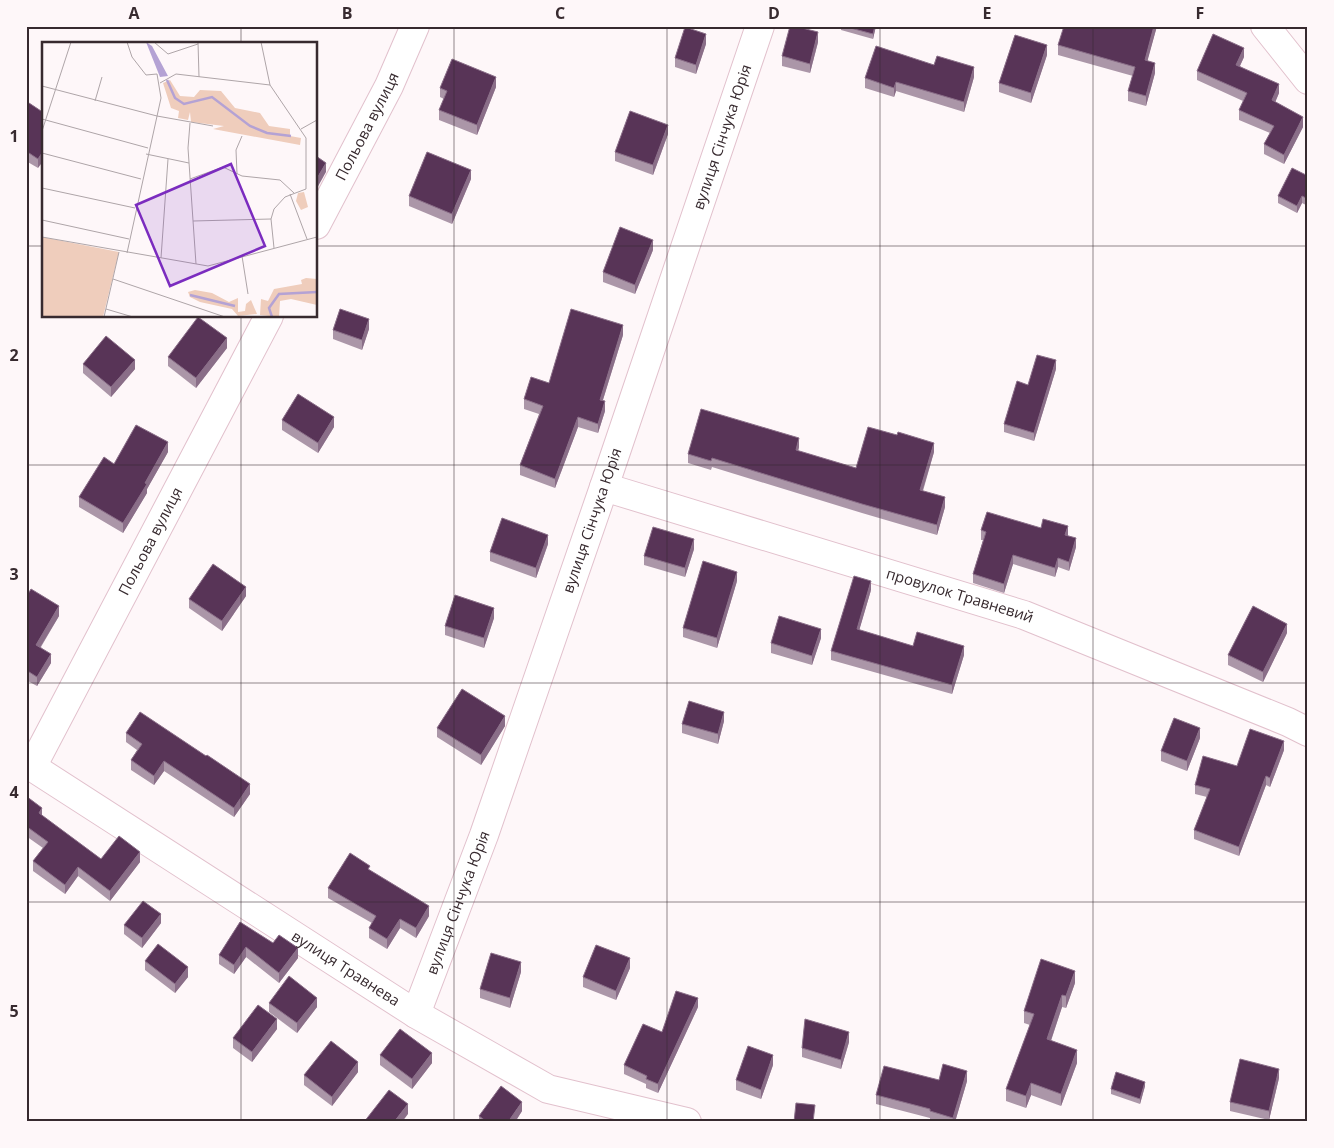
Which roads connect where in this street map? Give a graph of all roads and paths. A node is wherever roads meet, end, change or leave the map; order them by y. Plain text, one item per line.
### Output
1 (415, 26) edge
2 (760, 26) edge
3 (1265, 26) edge
4 (1308, 80) edge
5 (318, 221) edge
6 (268, 318) edge
7 (604, 488) junction
8 (1308, 732) edge
9 (29, 765) edge
10 (416, 1014) junction
11 (687, 1122) edge

1 - 5 street, Польова вулиця
2 - 7 street, вулиця Сінчука Юрія
3 - 4 street
6 - 9 street, Польова вулиця
7 - 8 street, провулок Травневий
7 - 10 street, вулиця Сінчука Юрія
9 - 10 street, вулиця Травнева
10 - 11 street, вулиця Травнева

